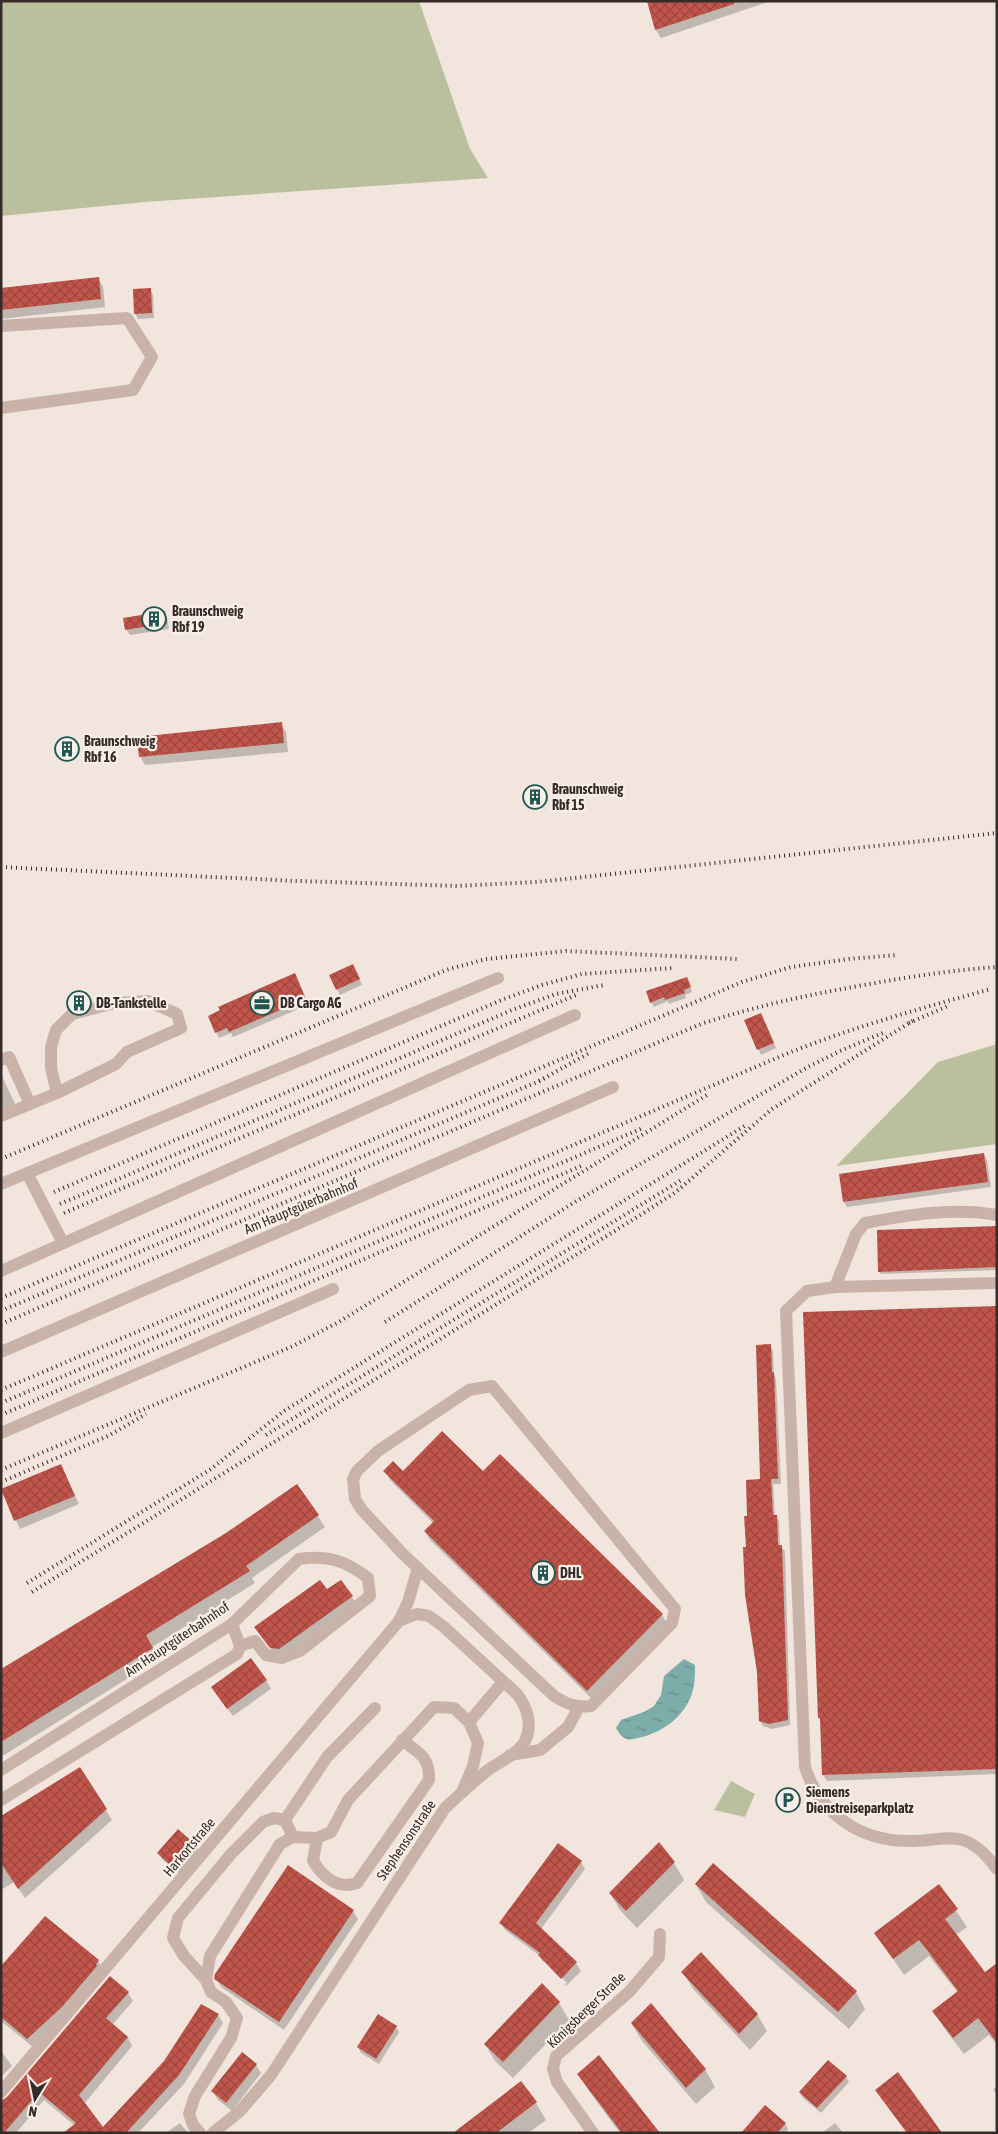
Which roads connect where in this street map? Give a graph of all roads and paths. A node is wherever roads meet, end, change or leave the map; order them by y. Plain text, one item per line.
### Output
1 (1, 326) edge
2 (1, 408) edge
3 (498, 978) dead end
4 (575, 1015) dead end
5 (1, 1060) edge
6 (613, 1087) dead end
7 (57, 1093) junction
8 (30, 1104) junction
9 (1, 1116) edge
10 (27, 1172) junction
11 (1, 1184) edge
12 (997, 1215) edge
13 (63, 1243) junction
14 (1, 1271) edge
15 (997, 1283) edge
16 (835, 1288) junction
17 (333, 1289) dead end
18 (1, 1352) edge
19 (1, 1433) edge
20 (418, 1568) junction
21 (399, 1621) junction
22 (232, 1624) junction
23 (240, 1646) junction
24 (503, 1682) junction
25 (579, 1707) junction
26 (375, 1708) dead end
27 (469, 1722) junction
28 (402, 1740) junction
29 (510, 1755) junction
30 (1, 1770) edge
31 (463, 1791) junction
32 (1, 1800) edge
33 (285, 1820) junction
34 (293, 1837) junction
35 (317, 1838) junction
36 (997, 1869) edge
37 (660, 1934) dead end
38 (206, 1980) junction
39 (1, 2092) edge
40 (200, 2133) edge
41 (213, 2133) edge
42 (593, 2133) edge

1 - 2 street
3 - 10 street
4 - 13 street
5 - 8 street
6 - 18 street, Am Hauptgüterbahnhof
7 - 7 street
7 - 8 street
8 - 9 street
10 - 11 street
10 - 13 street
12 - 16 street
13 - 14 street
15 - 16 street
16 - 36 street
17 - 19 street
20 - 21 street, Harkortstraße
20 - 25 street
20 - 25 street
21 - 24 street, Stephensonstraße
21 - 39 street, Harkortstraße
22 - 23 street
22 - 23 street, Am Hauptgüterbahnhof
22 - 30 street, Am Hauptgüterbahnhof
23 - 32 street
24 - 27 street
24 - 29 street, Stephensonstraße
25 - 29 street
26 - 33 street
27 - 28 street
27 - 31 street
28 - 35 street
28 - 35 street
29 - 31 street, Stephensonstraße
31 - 41 street, Stephensonstraße
33 - 34 street
33 - 38 street
34 - 35 street
34 - 38 street
37 - 42 street, Königsberger Straße
38 - 40 street

